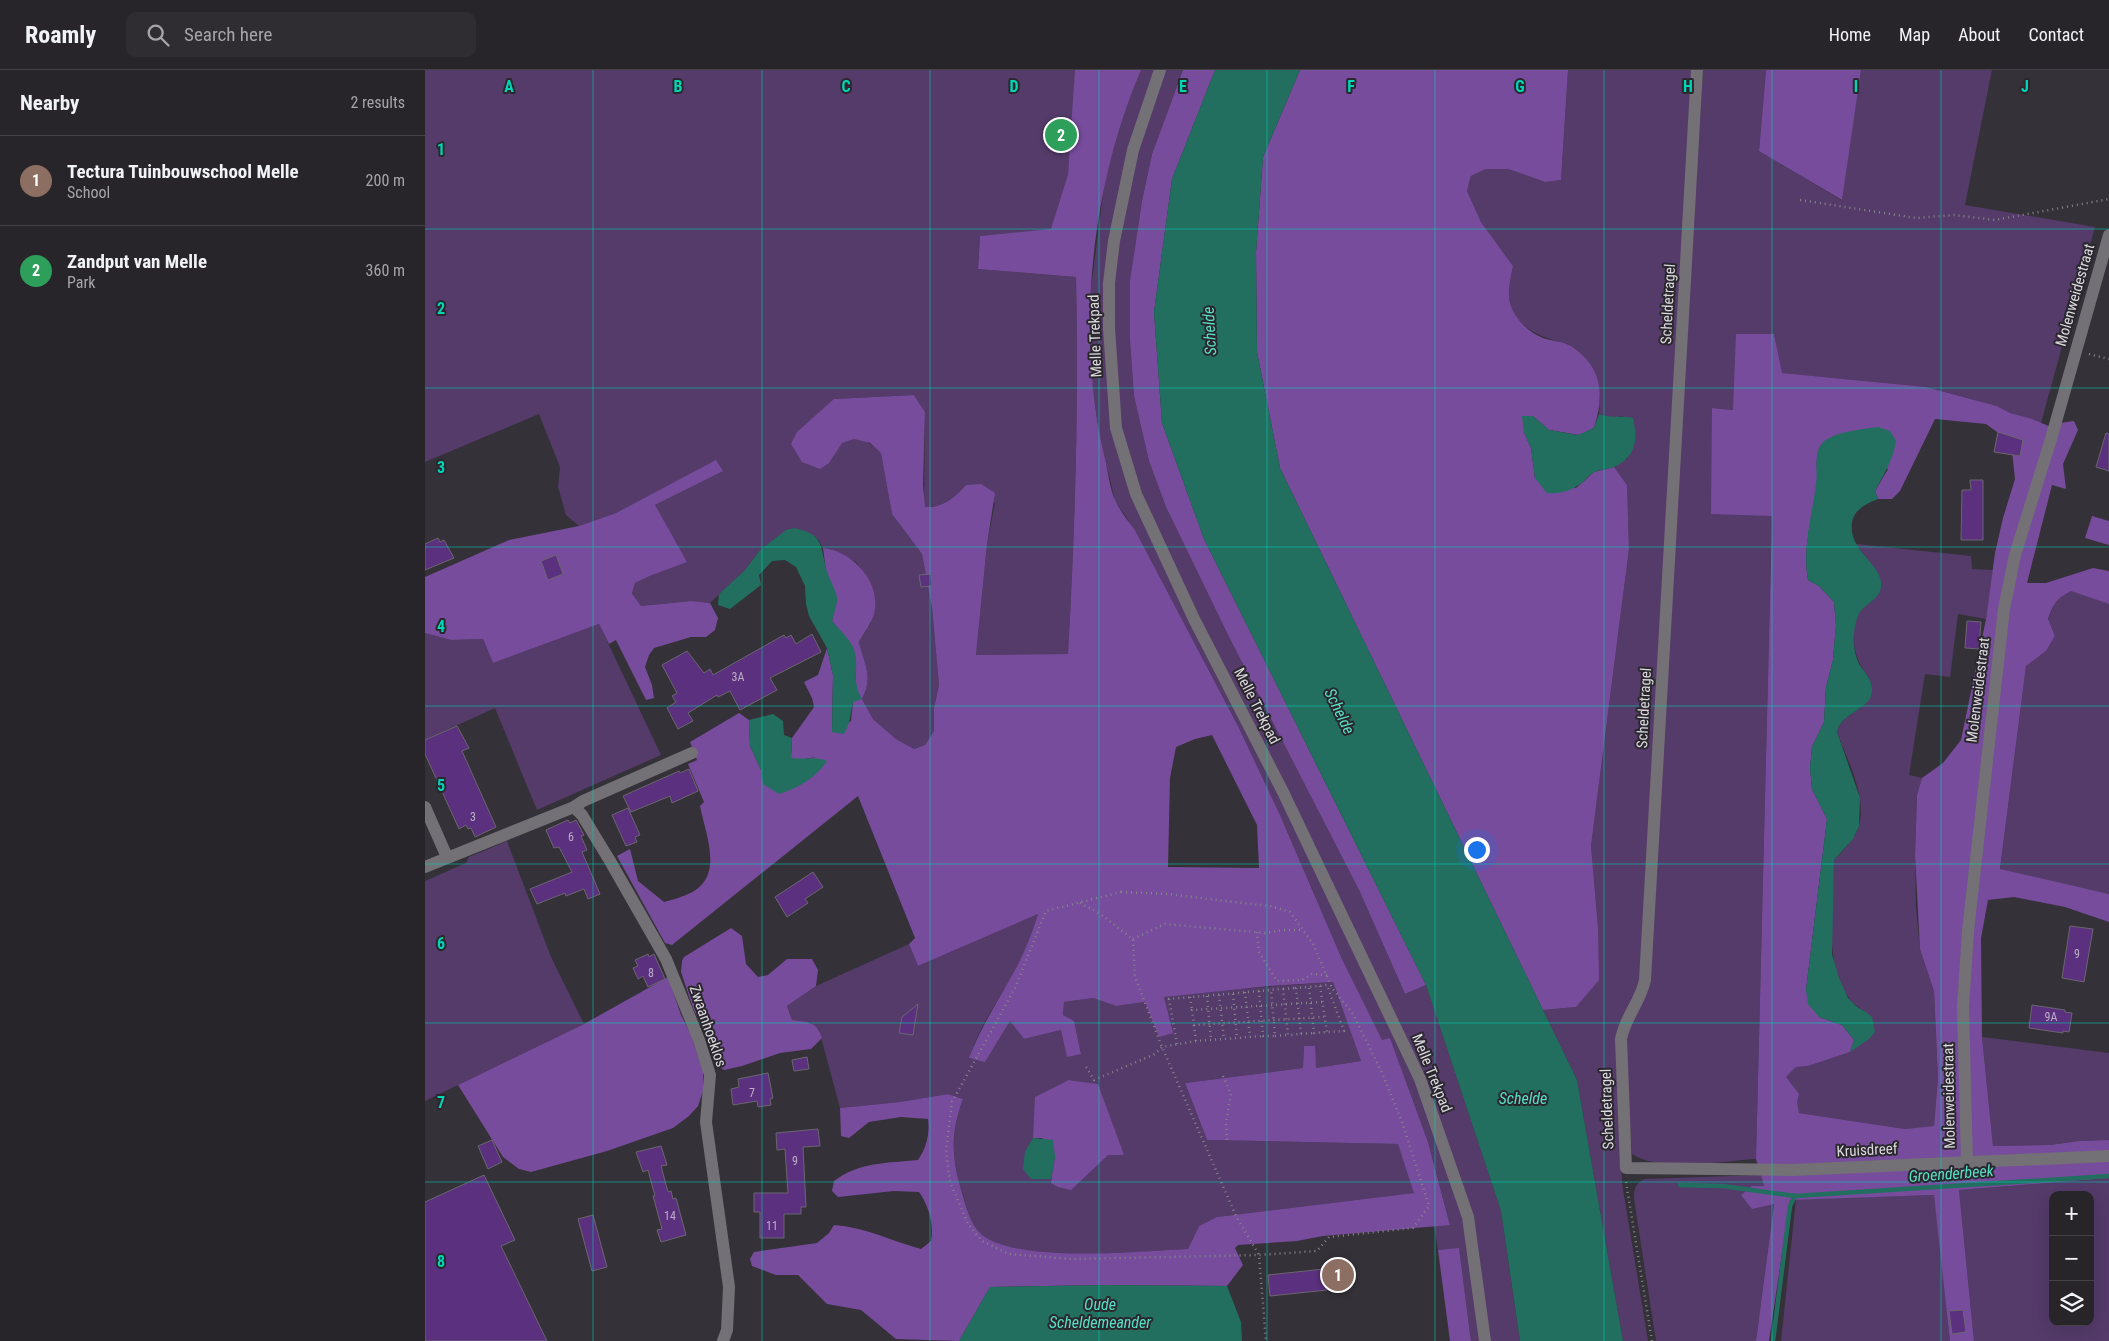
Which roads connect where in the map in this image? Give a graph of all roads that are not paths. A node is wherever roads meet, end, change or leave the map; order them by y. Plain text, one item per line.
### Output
1 (1160, 70) edge
2 (1697, 70) edge
3 (2109, 235) edge
4 (692, 753) dead end
5 (425, 807) edge
6 (574, 807) junction
7 (447, 857) junction
8 (425, 868) edge
9 (2109, 1156) edge
10 (1967, 1162) junction
11 (1626, 1168) joint
12 (723, 1341) edge
13 (1485, 1341) edge

1 - 13 street, Melle Trekpad
2 - 11 street, Scheldetragel
3 - 10 street, Molenweidestraat
4 - 6 street
5 - 7 street
6 - 7 street
6 - 12 street, Zwaanhoeklos
7 - 8 street
9 - 10 street, Kruisdreef
10 - 11 street, Kruisdreef

